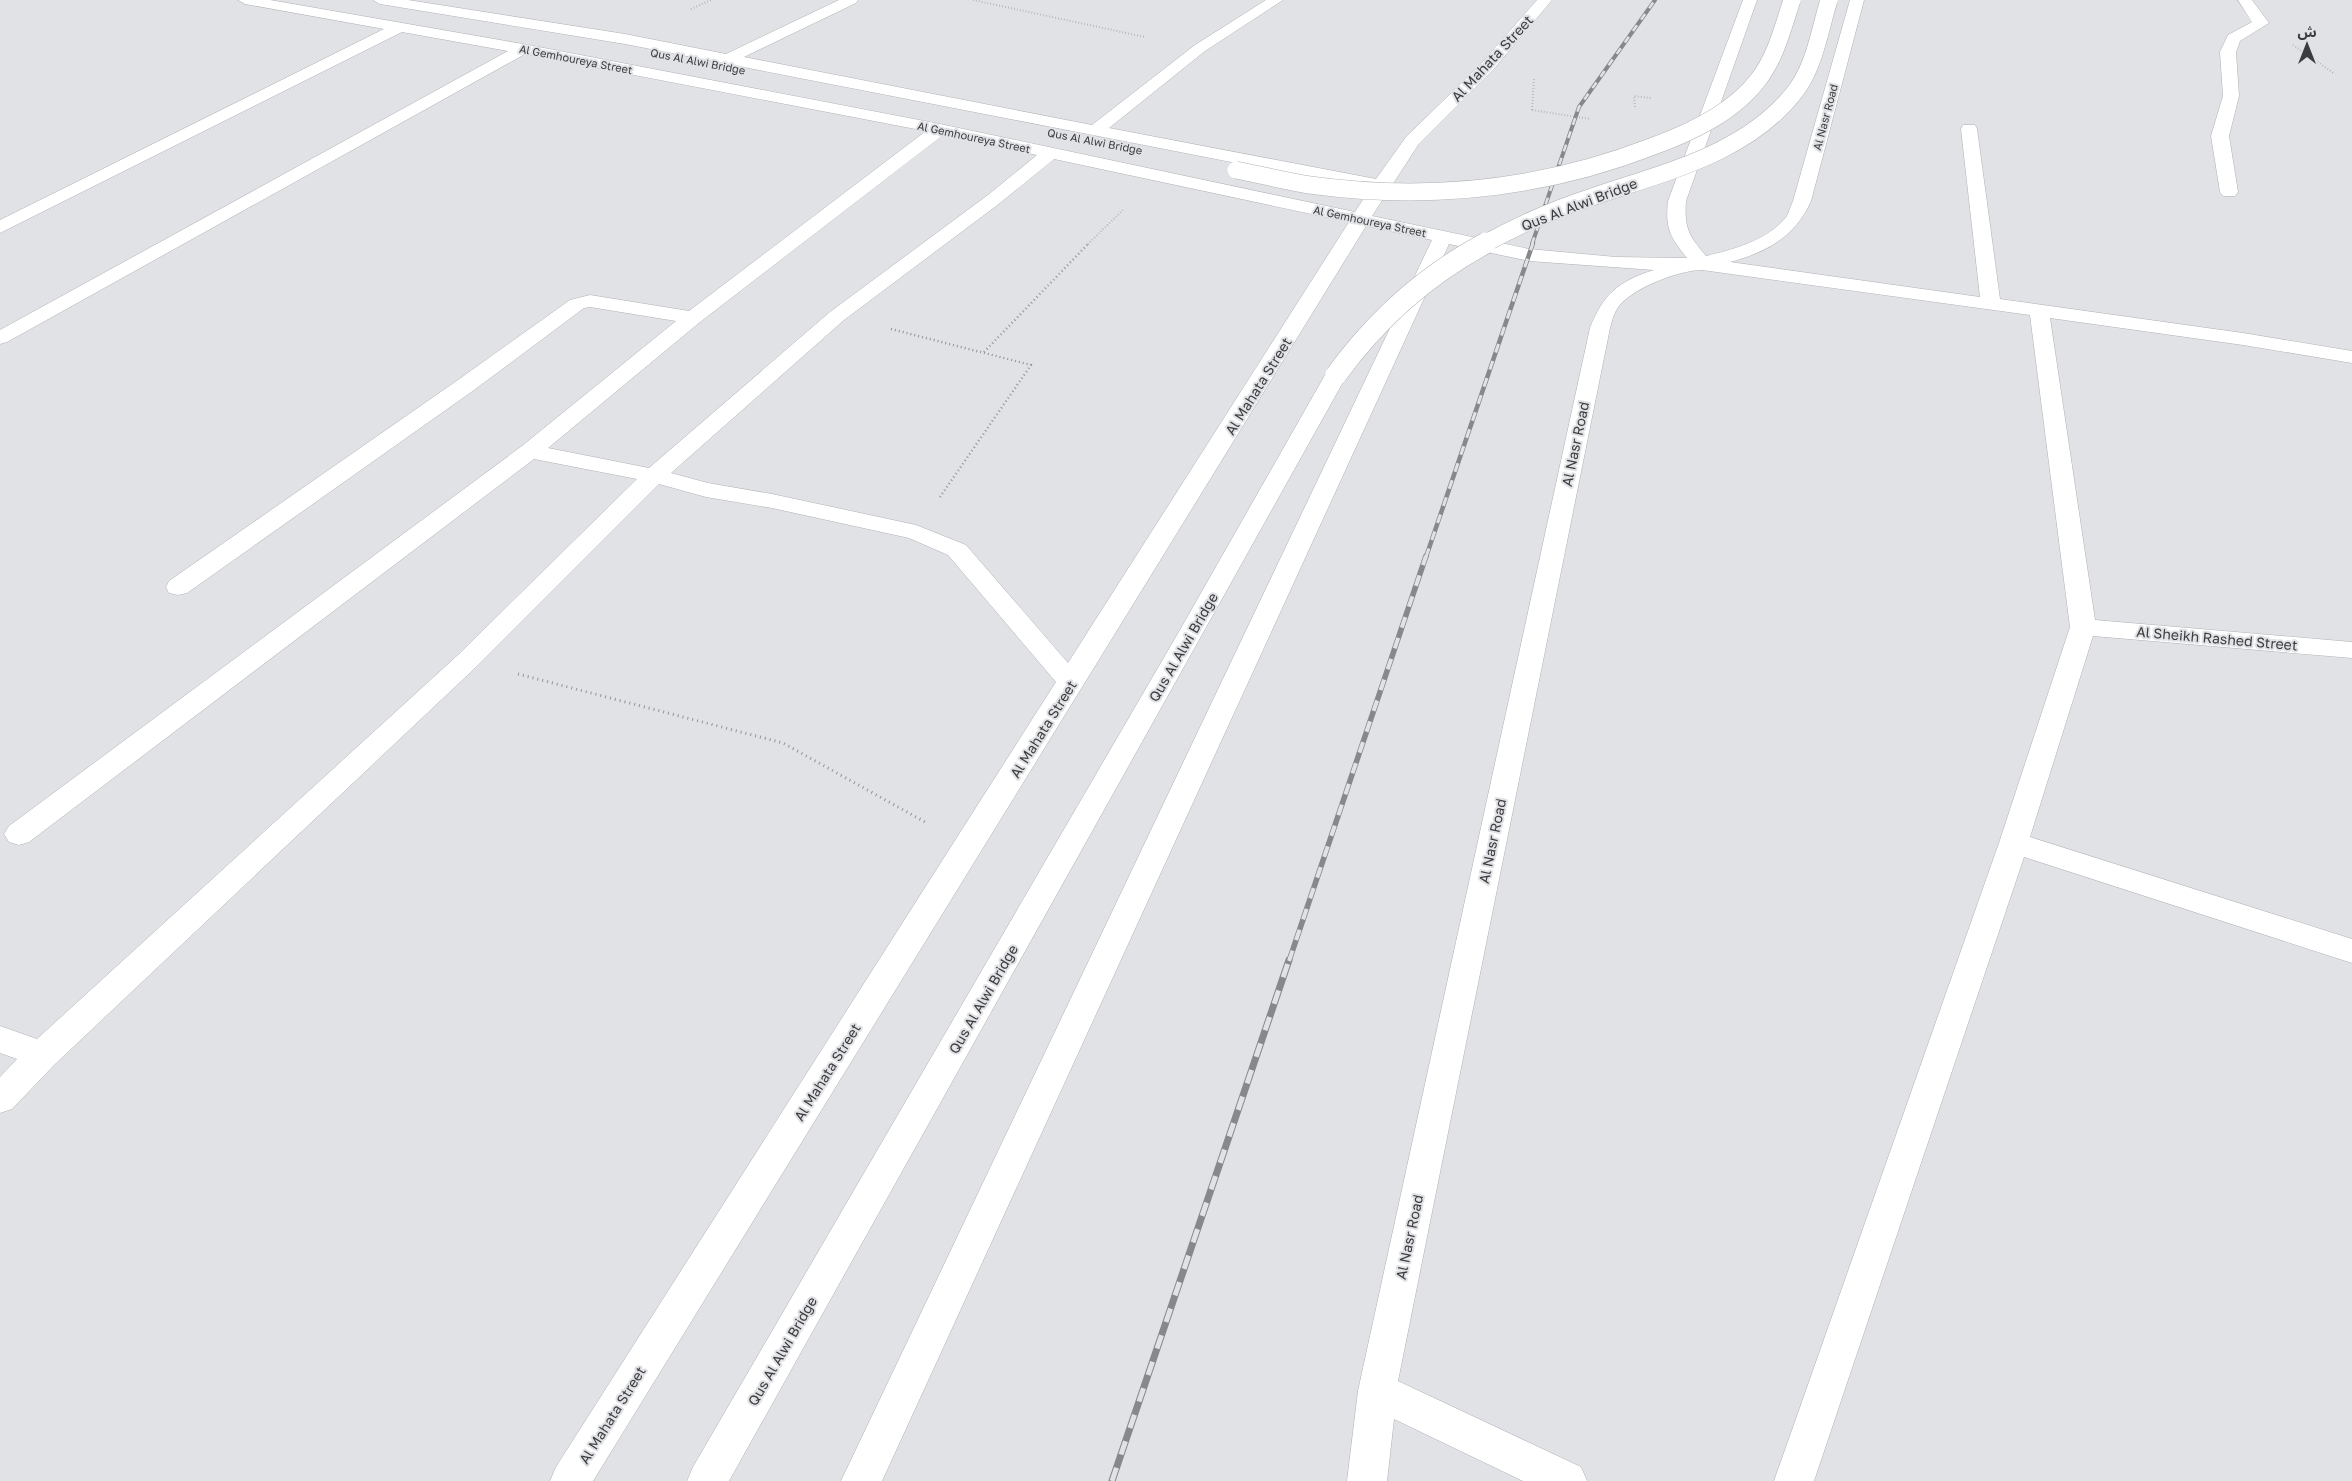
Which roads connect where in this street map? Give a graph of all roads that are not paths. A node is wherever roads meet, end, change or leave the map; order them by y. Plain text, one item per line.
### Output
1 (245, 0) edge
2 (327, 0) edge
3 (380, 0) edge
4 (851, 0) edge
5 (1276, 0) edge
6 (1545, 0) edge
7 (1750, 0) edge
8 (1792, 0) edge
9 (1829, 0) edge
10 (1857, 0) edge
11 (2245, 0) edge
12 (400, 27) junction
13 (523, 49) junction
14 (728, 59) junction
15 (940, 129) junction
16 (1969, 129) dead end
17 (1096, 130) junction
18 (1050, 153) junction
19 (1383, 186) junction
20 (2229, 192) dead end
21 (1362, 219) junction
22 (0, 227) edge
23 (1443, 236) junction
24 (1702, 264) junction
25 (1991, 304) junction
26 (2040, 311) junction
27 (693, 318) junction
28 (0, 338) edge
29 (2352, 357) edge
30 (530, 451) junction
31 (654, 476) junction
32 (178, 587) dead end
33 (2083, 627) junction
34 (2352, 650) edge
35 (1071, 683) junction
36 (19, 834) dead end
37 (2014, 843) junction
38 (2352, 951) edge
39 (0, 1039) edge
40 (42, 1054) junction
41 (0, 1099) edge
42 (1377, 1390) junction
43 (570, 1481) edge
44 (707, 1481) edge
45 (861, 1481) edge
46 (1367, 1481) edge
47 (1567, 1481) edge
48 (1794, 1481) edge

1 - 12 street, Al Gemhoureya Street
2 - 8 street, Qus Al Alwi Bridge, bridge
3 - 14 street
4 - 14 street
5 - 17 street
6 - 19 street, Al Mahata Street
7 - 24 street
9 - 44 street, Qus Al Alwi Bridge, bridge
10 - 24 street, Al Nasr Road
11 - 20 street
12 - 13 street, Al Gemhoureya Street
12 - 22 street
13 - 15 street, Al Gemhoureya Street
13 - 28 street
14 - 17 street
15 - 18 street, Al Gemhoureya Street
15 - 27 street
16 - 25 street
17 - 19 street
18 - 21 street, Al Gemhoureya Street
18 - 31 street
19 - 21 street, Al Mahata Street
21 - 23 street, Al Gemhoureya Street
21 - 35 street, Al Mahata Street
23 - 24 street, Al Gemhoureya Street
23 - 45 street
24 - 25 street
24 - 42 street, Al Nasr Road
25 - 26 street
26 - 29 street
26 - 33 street
27 - 30 street
27 - 32 street
30 - 31 street
30 - 36 street
31 - 35 street
31 - 40 street
33 - 34 street, Al Sheikh Rashed Street
33 - 37 street
35 - 43 street, Al Mahata Street
37 - 38 street
37 - 48 street
39 - 40 street
40 - 41 street
42 - 46 street, Al Nasr Road
42 - 47 street

